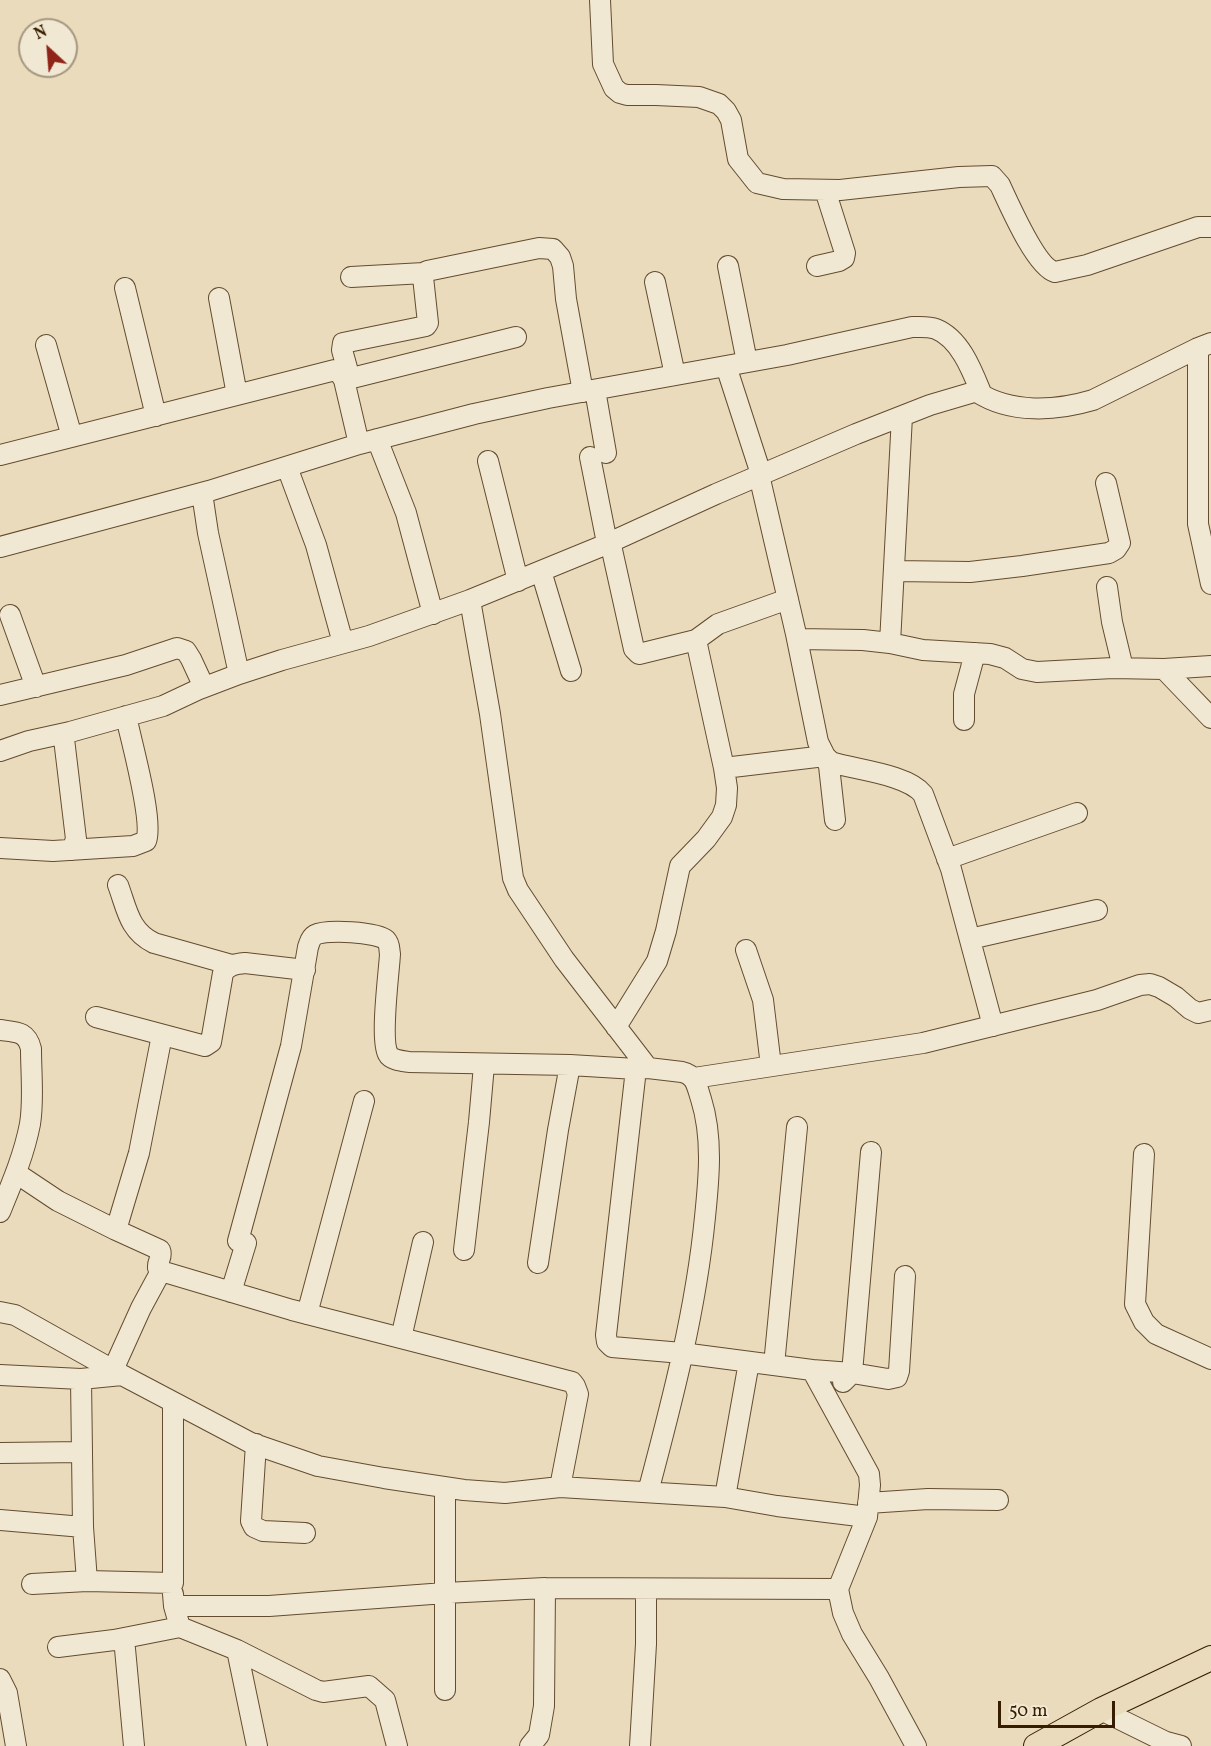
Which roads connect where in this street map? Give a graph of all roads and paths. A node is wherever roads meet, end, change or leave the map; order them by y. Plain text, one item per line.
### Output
1 (600, 0) edge
2 (825, 190) junction
3 (1211, 227) edge
4 (728, 266) dead end
5 (817, 266) dead end
6 (424, 273) junction
7 (351, 277) dead end
8 (655, 282) dead end
9 (124, 288) dead end
10 (219, 298) dead end
11 (516, 337) dead end
12 (46, 345) dead end
13 (1204, 345) edge
14 (747, 362) junction
15 (726, 366) junction
16 (675, 375) junction
17 (347, 379) junction
18 (589, 391) junction
19 (237, 395) junction
20 (982, 395) junction
21 (156, 416) junction
22 (902, 416) junction
23 (72, 436) junction
24 (368, 442) junction
25 (0, 455) edge
26 (488, 461) dead end
27 (287, 466) junction
28 (760, 475) junction
29 (1106, 483) dead end
30 (202, 493) junction
31 (608, 543) junction
32 (0, 547) edge
33 (541, 571) junction
34 (894, 571) junction
35 (518, 581) junction
36 (1211, 584) edge
37 (1107, 587) dead end
38 (788, 599) junction
39 (470, 600) junction
40 (433, 614) junction
41 (10, 615) dead end
42 (797, 639) junction
43 (696, 640) junction
44 (343, 643) junction
45 (890, 643) junction
46 (975, 653) junction
47 (1211, 666) edge
48 (1123, 668) junction
49 (1164, 669) junction
50 (571, 671) dead end
51 (238, 674) junction
52 (36, 687) junction
53 (204, 687) junction
54 (0, 695) edge
55 (126, 716) junction
56 (1211, 718) edge
57 (964, 720) dead end
58 (64, 739) dead end
59 (0, 751) edge
60 (825, 756) junction
61 (724, 768) junction
62 (1077, 813) dead end
63 (835, 820) dead end
64 (0, 848) edge
65 (72, 850) junction
66 (947, 859) junction
67 (118, 885) dead end
68 (1097, 910) dead end
69 (970, 939) junction
70 (746, 950) dead end
71 (232, 965) junction
72 (305, 970) junction
73 (1211, 1010) edge
74 (96, 1017) dead end
75 (993, 1026) junction
76 (616, 1027) junction
77 (0, 1030) edge
78 (162, 1035) junction
79 (484, 1065) junction
80 (570, 1065) junction
81 (771, 1066) junction
82 (642, 1069) junction
83 (694, 1078) junction
84 (364, 1101) dead end
85 (797, 1127) dead end
86 (871, 1152) dead end
87 (1144, 1154) dead end
88 (16, 1173) junction
89 (0, 1212) edge
90 (116, 1230) junction
91 (423, 1242) dead end
92 (464, 1250) dead end
93 (538, 1263) dead end
94 (161, 1271) junction
95 (905, 1276) dead end
96 (231, 1292) junction
97 (0, 1312) edge
98 (307, 1314) junction
99 (401, 1338) junction
100 (682, 1353) junction
101 (1211, 1359) edge
102 (749, 1362) junction
103 (774, 1365) junction
104 (812, 1370) junction
105 (117, 1373) junction
106 (852, 1373) junction
107 (0, 1375) edge
108 (81, 1379) junction
109 (827, 1398) junction
110 (173, 1402) junction
111 (255, 1444) junction
112 (82, 1452) junction
113 (0, 1453) edge
114 (445, 1487) junction
115 (560, 1487) junction
116 (648, 1492) junction
117 (725, 1497) junction
118 (998, 1500) dead end
119 (867, 1510) junction
120 (0, 1520) edge
121 (82, 1527) junction
122 (305, 1533) dead end
123 (87, 1581) junction
124 (173, 1583) junction
125 (32, 1584) dead end
126 (545, 1588) junction
127 (838, 1588) junction
128 (646, 1589) junction
129 (445, 1593) junction
130 (174, 1606) junction
131 (180, 1627) junction
132 (124, 1638) junction
133 (58, 1647) dead end
134 (237, 1650) junction
135 (1211, 1658) edge
136 (1, 1681) edge
137 (445, 1690) dead end
138 (1101, 1710) junction
139 (16, 1746) edge
140 (134, 1746) edge
141 (256, 1746) edge
142 (397, 1746) edge
143 (530, 1746) edge
144 (640, 1746) edge
145 (916, 1746) edge
146 (1036, 1746) edge
147 (1181, 1746) edge

1 - 2 street
2 - 3 street
2 - 5 street
4 - 14 street
6 - 7 street
6 - 17 street
6 - 18 street
8 - 16 street
9 - 21 street
10 - 19 street
11 - 17 street
12 - 23 street
13 - 20 street
13 - 36 street
14 - 15 street
14 - 20 street
15 - 16 street
15 - 28 street
16 - 18 street
17 - 19 street
17 - 24 street
18 - 24 street
18 - 31 street
19 - 21 street
20 - 22 street
21 - 23 street
22 - 28 street
22 - 34 street
23 - 25 street
24 - 27 street
24 - 40 street
26 - 35 street
27 - 30 street
27 - 44 street
28 - 31 street
28 - 38 street
29 - 34 street
30 - 32 street
30 - 51 street
31 - 33 street
31 - 43 street
33 - 35 street
33 - 50 street
34 - 45 street
35 - 39 street
37 - 48 street
38 - 42 street
38 - 43 street
39 - 40 street
39 - 76 street
40 - 44 street
41 - 52 street
42 - 45 street
42 - 60 street
43 - 61 street
44 - 51 street
45 - 46 street
46 - 48 street
46 - 57 street
47 - 49 street
48 - 49 street
49 - 56 street
51 - 53 street
52 - 53 street
52 - 54 street
53 - 55 street
55 - 59 street
55 - 65 street
58 - 65 street
60 - 61 street
60 - 63 street
60 - 66 street
61 - 76 street
62 - 66 street
64 - 65 street
66 - 69 street
67 - 71 street
68 - 69 street
69 - 75 street
70 - 81 street
71 - 72 street
71 - 78 street
72 - 79 street
72 - 96 street
73 - 75 street
74 - 78 street
75 - 81 street
76 - 82 street
77 - 88 street
78 - 90 street
79 - 80 street
79 - 92 street
80 - 82 street
80 - 93 street
81 - 83 street
82 - 83 street
82 - 100 street
83 - 100 street
84 - 98 street
85 - 103 street
86 - 106 street
87 - 101 street
88 - 89 street
88 - 90 street
90 - 94 street
91 - 99 street
94 - 96 street
94 - 105 street
95 - 106 street
96 - 98 street
97 - 105 street
98 - 99 street
99 - 115 street
100 - 102 street
100 - 116 street
102 - 103 street
102 - 117 street
103 - 104 street
104 - 106 street
104 - 109 street
105 - 108 street
105 - 110 street
106 - 109 street
107 - 108 street
108 - 112 street
109 - 119 street
110 - 111 street
110 - 124 street
111 - 114 street
111 - 122 street
112 - 113 street
112 - 121 street
114 - 115 street
114 - 129 street
115 - 116 street
116 - 117 street
117 - 119 street
118 - 119 street
119 - 127 street
120 - 121 street
121 - 123 street
123 - 124 street
123 - 125 street
124 - 130 street
126 - 128 street
126 - 129 street
126 - 143 street
127 - 128 street
127 - 145 street
128 - 144 street
129 - 130 street
129 - 137 street
130 - 131 street
131 - 132 street
131 - 134 street
132 - 133 street
132 - 140 street
134 - 141 street
134 - 142 street
135 - 138 main road
136 - 139 street
138 - 146 main road
138 - 147 street

